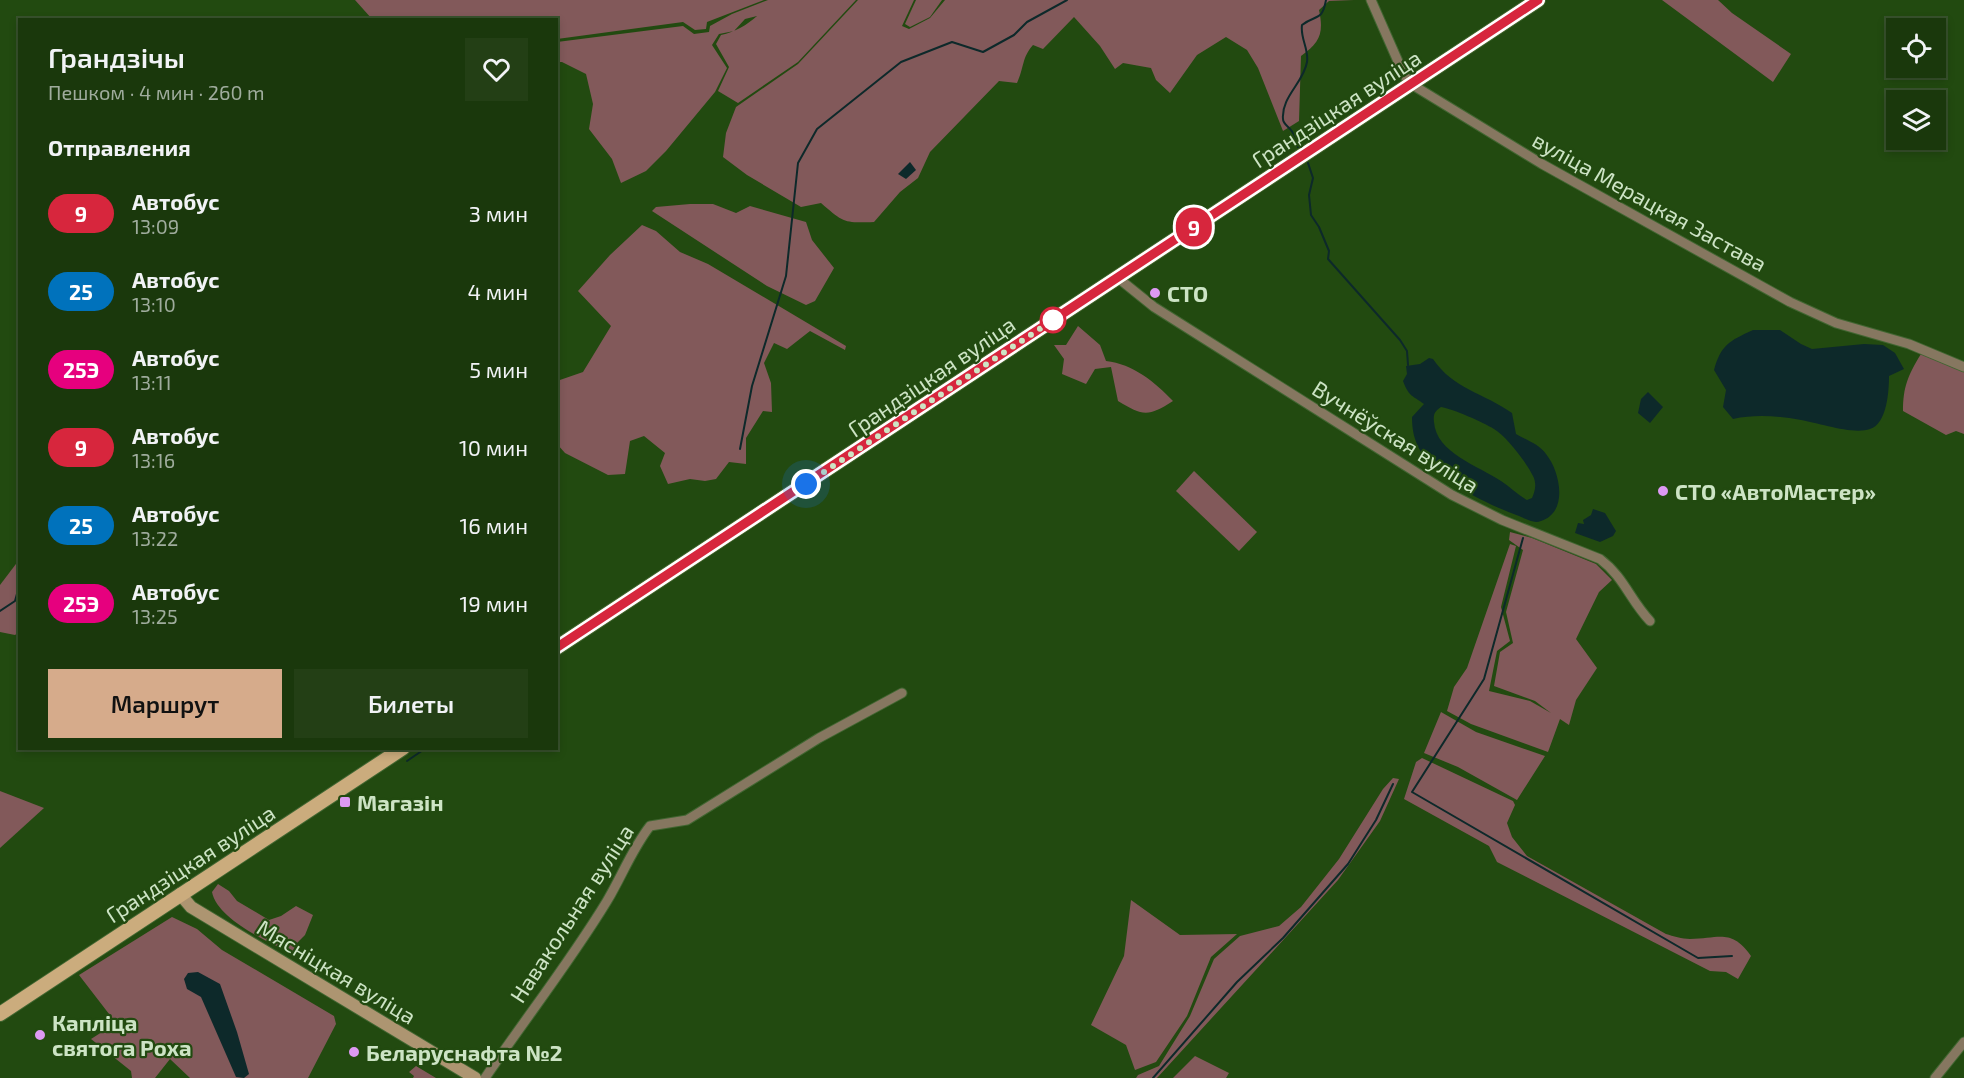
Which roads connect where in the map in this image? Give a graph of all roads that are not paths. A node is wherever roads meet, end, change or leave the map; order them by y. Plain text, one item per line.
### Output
1 (1371, 0) edge
2 (1538, 0) edge
3 (1411, 84) junction
4 (1119, 276) junction
5 (1964, 367) edge
6 (1650, 621) dead end
7 (558, 647) edge
8 (902, 693) dead end
9 (400, 750) edge
10 (180, 894) junction
11 (0, 1014) edge
12 (1964, 1042) edge
13 (475, 1078) edge
14 (485, 1078) edge
15 (1935, 1078) edge

1 - 3 street, вуліца Мерацкая Застава
2 - 3 main road, Грандзіцкая вуліца
3 - 4 main road, Грандзіцкая вуліца
3 - 5 street, вуліца Мерацкая Застава
4 - 6 street, Вучнёўская вуліца
4 - 7 main road, Грандзіцкая вуліца
8 - 14 street, Навакольная вуліца
9 - 10 main road, Грандзіцкая вуліца
10 - 11 main road, Грандзіцкая вуліца
10 - 13 main road, Мясніцкая вуліца
12 - 15 street

